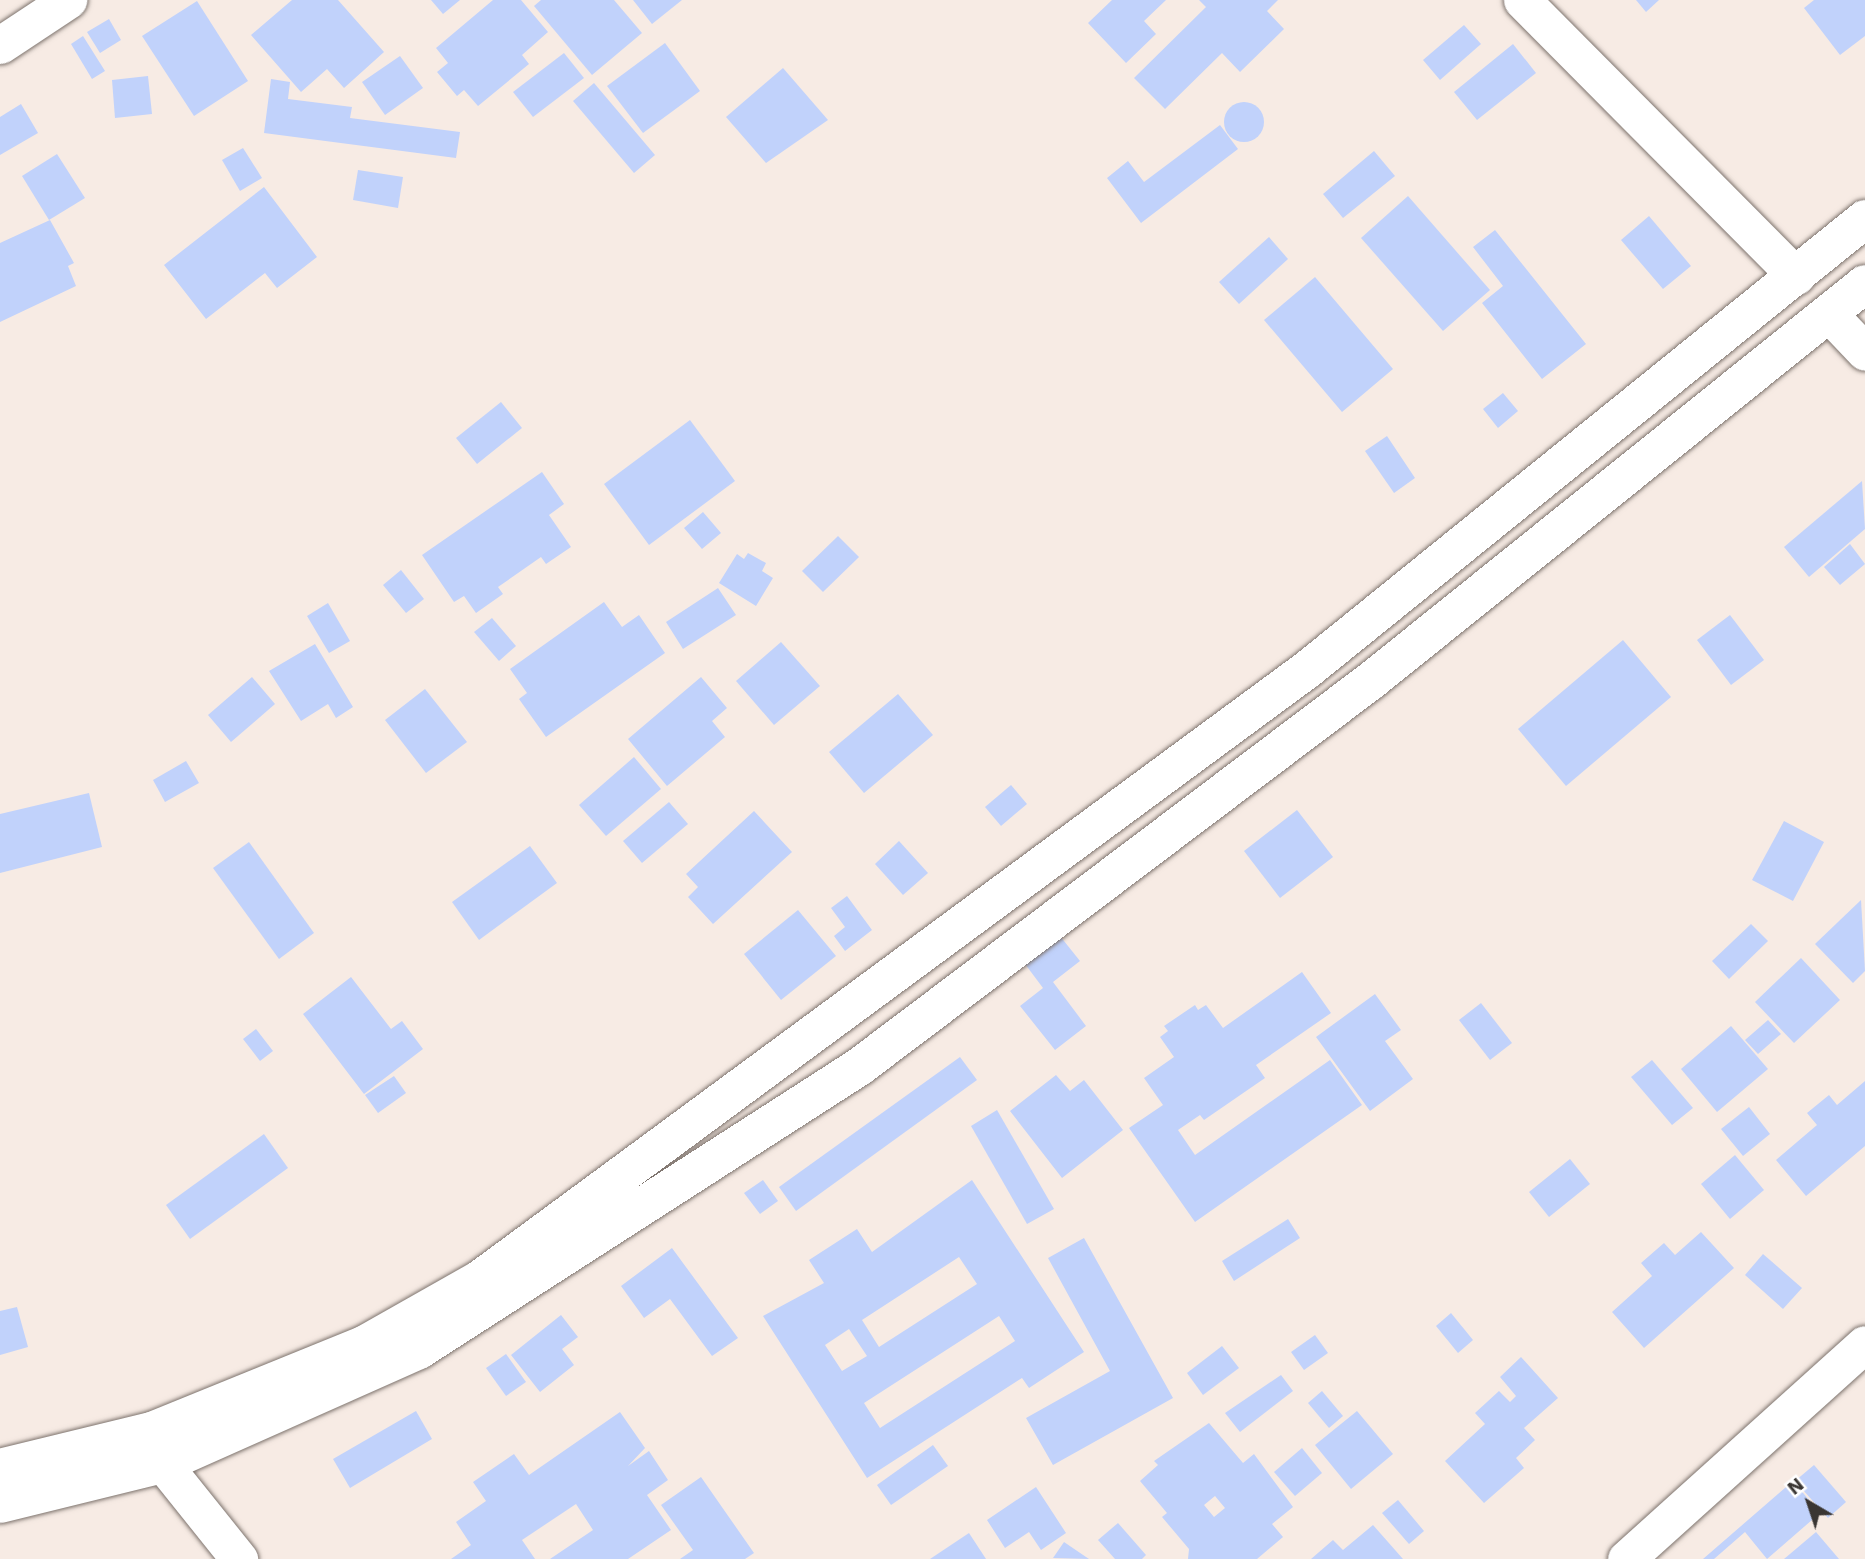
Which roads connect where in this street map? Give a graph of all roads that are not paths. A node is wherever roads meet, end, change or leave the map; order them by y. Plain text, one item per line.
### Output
1 (68, 0) edge
2 (1522, 0) edge
3 (0, 45) edge
4 (1865, 219) edge
5 (1796, 276) junction
6 (1865, 284) edge
7 (1829, 314) junction
8 (1865, 352) edge
9 (1865, 1344) edge
10 (158, 1448) junction
11 (0, 1468) edge
12 (0, 1504) edge
13 (239, 1559) edge
14 (1626, 1559) edge

1 - 3 street
2 - 5 street
4 - 5 street
5 - 10 street
6 - 7 street
7 - 8 street
7 - 10 street
9 - 14 street
10 - 11 street
10 - 12 street
10 - 13 street

